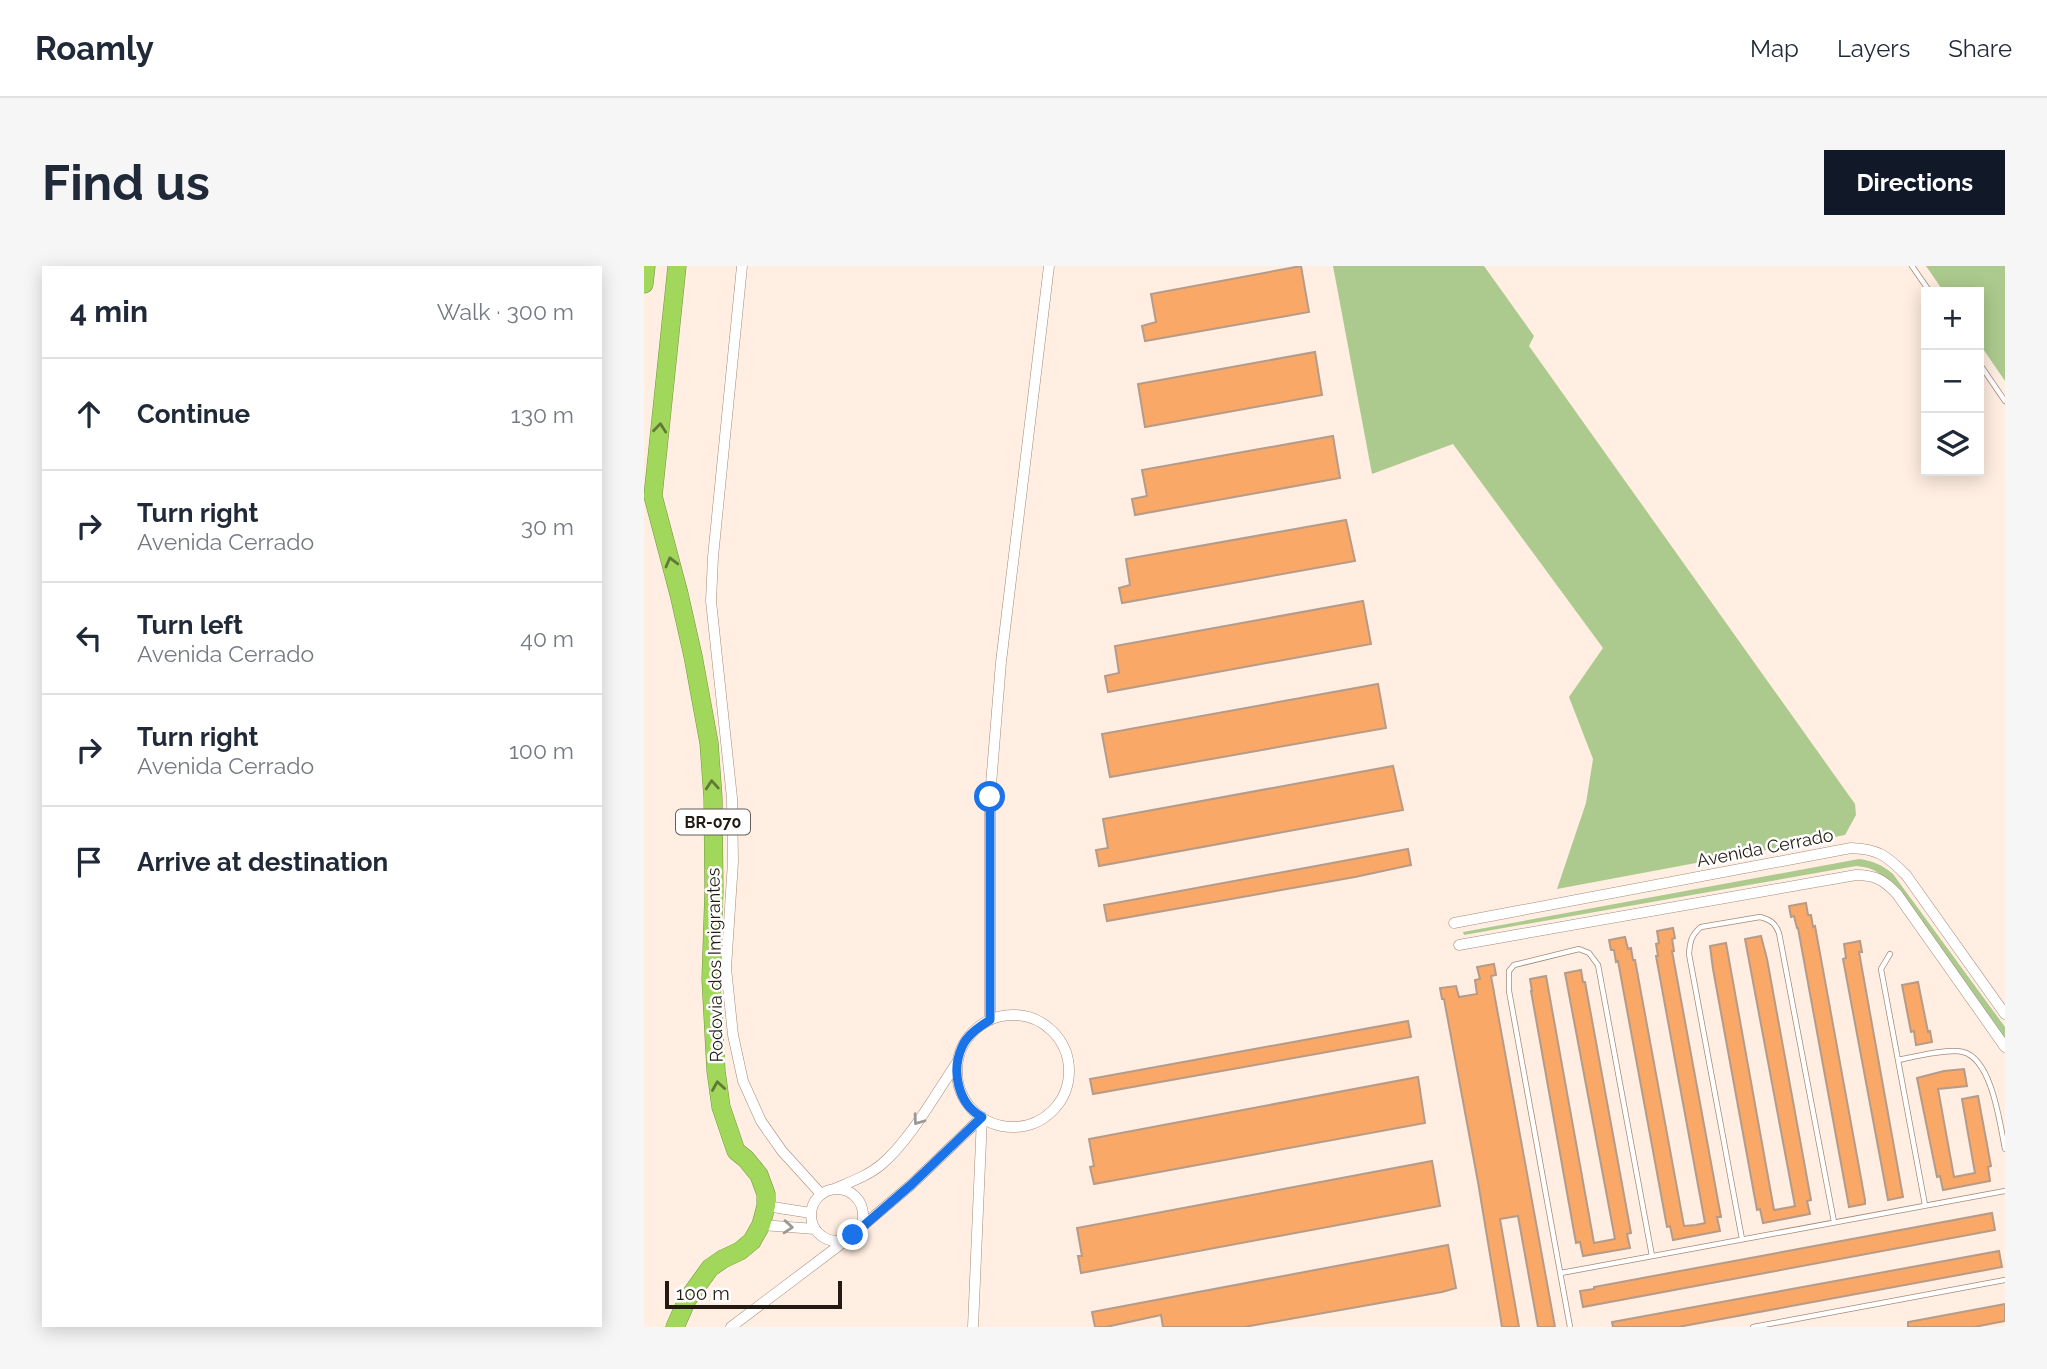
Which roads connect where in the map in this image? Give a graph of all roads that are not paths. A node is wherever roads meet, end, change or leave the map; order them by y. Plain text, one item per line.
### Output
1 (646, 266) edge
2 (677, 266) edge
3 (743, 266) edge
4 (1049, 266) edge
5 (1912, 266) edge
6 (644, 284) edge
7 (1927, 287) edge
8 (1984, 370) edge
9 (2005, 401) edge
10 (1454, 923) dead end
11 (1459, 945) dead end
12 (1890, 954) dead end
13 (2005, 1014) edge
14 (990, 1020) junction
15 (2005, 1047) edge
16 (1898, 1060) junction
17 (957, 1064) junction
18 (982, 1117) junction
19 (2005, 1149) edge
20 (834, 1189) junction
21 (2005, 1191) edge
22 (821, 1194) junction
23 (1924, 1205) junction
24 (766, 1206) junction
25 (811, 1213) junction
26 (1834, 1222) junction
27 (761, 1225) junction
28 (856, 1232) junction
29 (818, 1233) junction
30 (1742, 1239) junction
31 (1652, 1256) junction
32 (814, 1265) junction
33 (1561, 1273) junction
34 (2005, 1280) edge
35 (675, 1327) edge
36 (731, 1327) edge
37 (973, 1327) edge
38 (1570, 1327) edge
39 (1753, 1327) edge

1 - 6 highway
24 -> 2 highway, Rodovia dos Imigrantes / BR-070
3 - 22 street
4 - 14 street
5 - 7 lane
8 - 9 lane
10 - 13 street, Avenida Cerrado
11 - 15 street
12 - 16 lane
14 - 17 street
14 - 18 street
16 - 19 lane
16 - 23 lane
17 - 18 street
17 -> 20 street
18 - 28 street
18 - 37 street
20 - 22 street
20 - 28 street
21 - 23 lane
22 - 25 street
23 - 26 lane
24 - 25 street
24 - 27 highway, Rodovia dos Imigrantes / BR-070
25 - 29 street
26 - 30 lane
26 - 30 lane
27 -> 29 street
27 - 35 highway, Rodovia dos Imigrantes / BR-070
28 - 29 street
28 - 32 street
29 - 32 street
30 - 31 lane
31 - 33 lane
31 - 33 lane
32 - 36 street
33 - 38 lane
34 - 39 lane

